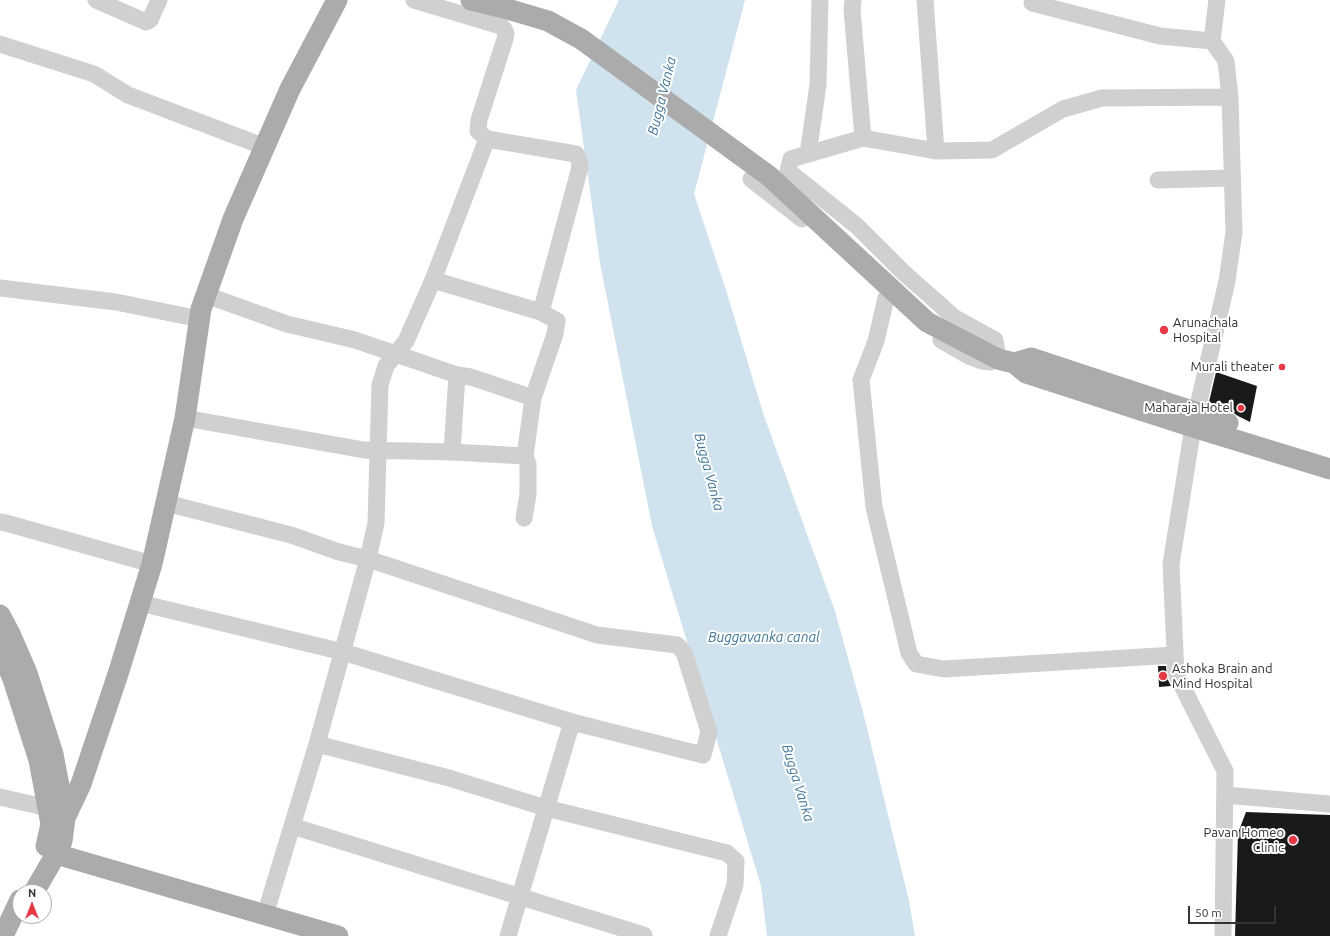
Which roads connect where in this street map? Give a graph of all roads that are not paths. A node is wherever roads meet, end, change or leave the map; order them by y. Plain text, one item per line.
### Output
1 (96, 0) edge
2 (159, 0) edge
3 (337, 0) edge
4 (414, 0) edge
5 (471, 0) edge
6 (820, 0) edge
7 (853, 0) edge
8 (924, 0) edge
9 (1033, 0) edge
10 (1217, 0) edge
11 (1212, 40) junction
12 (0, 44) edge
13 (1230, 97) junction
14 (863, 138) junction
15 (487, 139) junction
16 (265, 147) junction
17 (936, 151) junction
18 (808, 154) junction
19 (760, 177) junction
20 (1232, 178) junction
21 (1158, 180) dead end
22 (432, 280) junction
23 (0, 288) edge
24 (206, 295) junction
25 (886, 298) junction
26 (541, 312) junction
27 (200, 319) junction
28 (395, 354) junction
29 (1006, 361) junction
30 (457, 375) junction
31 (533, 398) junction
32 (185, 418) junction
33 (1194, 420) junction
34 (379, 450) junction
35 (452, 452) junction
36 (1330, 455) edge
37 (525, 456) junction
38 (1330, 469) edge
39 (166, 504) junction
40 (524, 518) dead end
41 (0, 522) edge
42 (368, 559) junction
43 (152, 564) junction
44 (140, 603) junction
45 (0, 615) edge
46 (0, 648) edge
47 (343, 652) junction
48 (1175, 656) junction
49 (572, 722) junction
50 (318, 744) junction
51 (1225, 795) junction
52 (0, 797) edge
53 (1330, 804) edge
54 (546, 808) junction
55 (57, 813) junction
56 (292, 826) junction
57 (52, 860) junction
58 (28, 884) edge
59 (38, 884) edge
60 (519, 896) junction
61 (264, 915) junction
62 (12, 918) edge
63 (13, 924) edge
64 (644, 935) dead end
65 (4, 936) edge
66 (286, 936) edge
67 (338, 936) edge
68 (508, 936) edge
69 (718, 936) edge
70 (1223, 936) edge

1 - 2 street
3 - 16 main road
4 - 15 street
5 - 19 main road
6 - 18 street
7 - 14 street
8 - 17 street
9 - 11 street
10 - 11 street
11 - 13 street
12 - 16 street
13 - 17 street
13 - 20 street
14 - 17 street
14 - 18 street
15 - 22 street
15 - 26 street
16 - 24 main road
18 - 29 street
19 - 25 street
19 - 29 main road
20 - 21 street
20 - 33 street
22 - 26 street
22 - 28 street
23 - 27 street
24 - 27 main road
24 - 28 street
25 - 29 street
25 - 48 street
26 - 31 street
27 - 32 main road
28 - 30 street
28 - 34 street
29 - 33 main road
30 - 31 street
30 - 35 street
31 - 37 street
32 - 34 street
32 - 39 main road
33 - 36 main road
33 - 38 main road
33 - 48 street
34 - 35 street
34 - 42 street
35 - 37 street
37 - 40 street
39 - 42 street
39 - 43 main road
41 - 43 street
42 - 47 street
42 - 49 street
43 - 44 main road
44 - 47 street
44 - 55 main road
45 - 55 main road
46 - 55 main road
47 - 49 street
47 - 50 street
48 - 51 street
49 - 54 street
50 - 54 street
50 - 56 street
51 - 53 street
51 - 70 street
52 - 55 street
54 - 60 street
54 - 69 street
55 - 57 main road
55 - 58 main road
56 - 60 street
56 - 61 street
57 - 59 main road
57 - 61 main road
57 - 66 main road
60 - 64 street
60 - 68 street
61 - 67 main road
62 - 65 main road
63 - 65 main road

